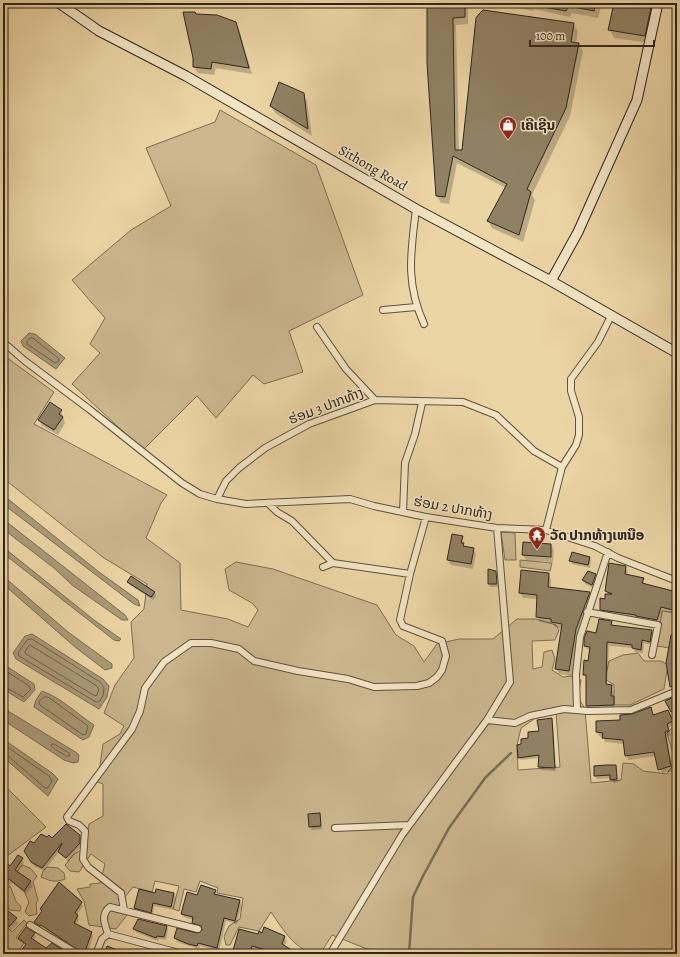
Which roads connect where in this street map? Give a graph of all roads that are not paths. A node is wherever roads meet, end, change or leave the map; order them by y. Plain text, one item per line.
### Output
1 (58, 3) edge
2 (658, 3) edge
3 (416, 209) junction
4 (551, 281) junction
5 (416, 307) junction
6 (383, 310) dead end
7 (611, 316) junction
8 (424, 324) dead end
9 (316, 327) dead end
10 (3, 342) edge
11 (677, 353) edge
12 (375, 400) junction
13 (422, 403) junction
14 (562, 467) junction
15 (217, 499) junction
16 (268, 503) junction
17 (403, 512) junction
18 (426, 517) junction
19 (497, 528) junction
20 (546, 530) junction
21 (608, 552) junction
22 (333, 563) junction
23 (323, 567) dead end
24 (410, 574) junction
25 (677, 581) edge
26 (588, 612) junction
27 (652, 655) dead end
28 (677, 691) edge
29 (577, 710) junction
30 (487, 720) junction
31 (409, 825) junction
32 (335, 828) dead end
33 (124, 910) junction
34 (30, 925) dead end
35 (198, 929) dead end
36 (108, 934) junction
37 (78, 954) edge
38 (96, 954) edge
39 (183, 954) edge
40 (330, 954) edge

1 - 3 main road, Sithong Road
2 - 4 main road
3 - 4 main road, Sithong Road
3 - 5 street
4 - 7 main road, Sithong Road
5 - 6 street
5 - 8 street
7 - 11 main road, Sithong Road
7 - 14 street
9 - 12 street, ຮ່ອມ 3 ປາກທ້າງ
10 - 15 street, ຮ່ອມ 2 ປາກທ້າງ
12 - 13 street, ຮ່ອມ 3 ປາກທ້າງ
12 - 15 street, ຮ່ອມ 3 ປາກທ້າງ
13 - 14 street, ຮ່ອມ 3 ປາກທ້າງ
13 - 17 street
14 - 20 street
15 - 16 street, ຮ່ອມ 2 ປາກທ້າງ
16 - 17 street, ຮ່ອມ 2 ປາກທ້າງ
16 - 22 street
17 - 18 street, ຮ່ອມ 2 ປາກທ້າງ
18 - 19 street, ຮ່ອມ 2 ປາກທ້າງ
18 - 24 street
19 - 20 street, ຮ່ອມ 2 ປາກທ້າງ
19 - 30 street
20 - 21 street, ຮ່ອມ 2 ປາກທ້າງ
21 - 25 street, ຮ່ອມ 2 ປາກທ້າງ
21 - 26 street
22 - 23 street
22 - 24 street
24 - 33 street
26 - 27 street
26 - 29 street
28 - 29 street
29 - 30 street
30 - 31 street
31 - 32 street
31 - 40 street
33 - 35 street
33 - 36 street
34 - 37 street
36 - 38 street
36 - 39 street

